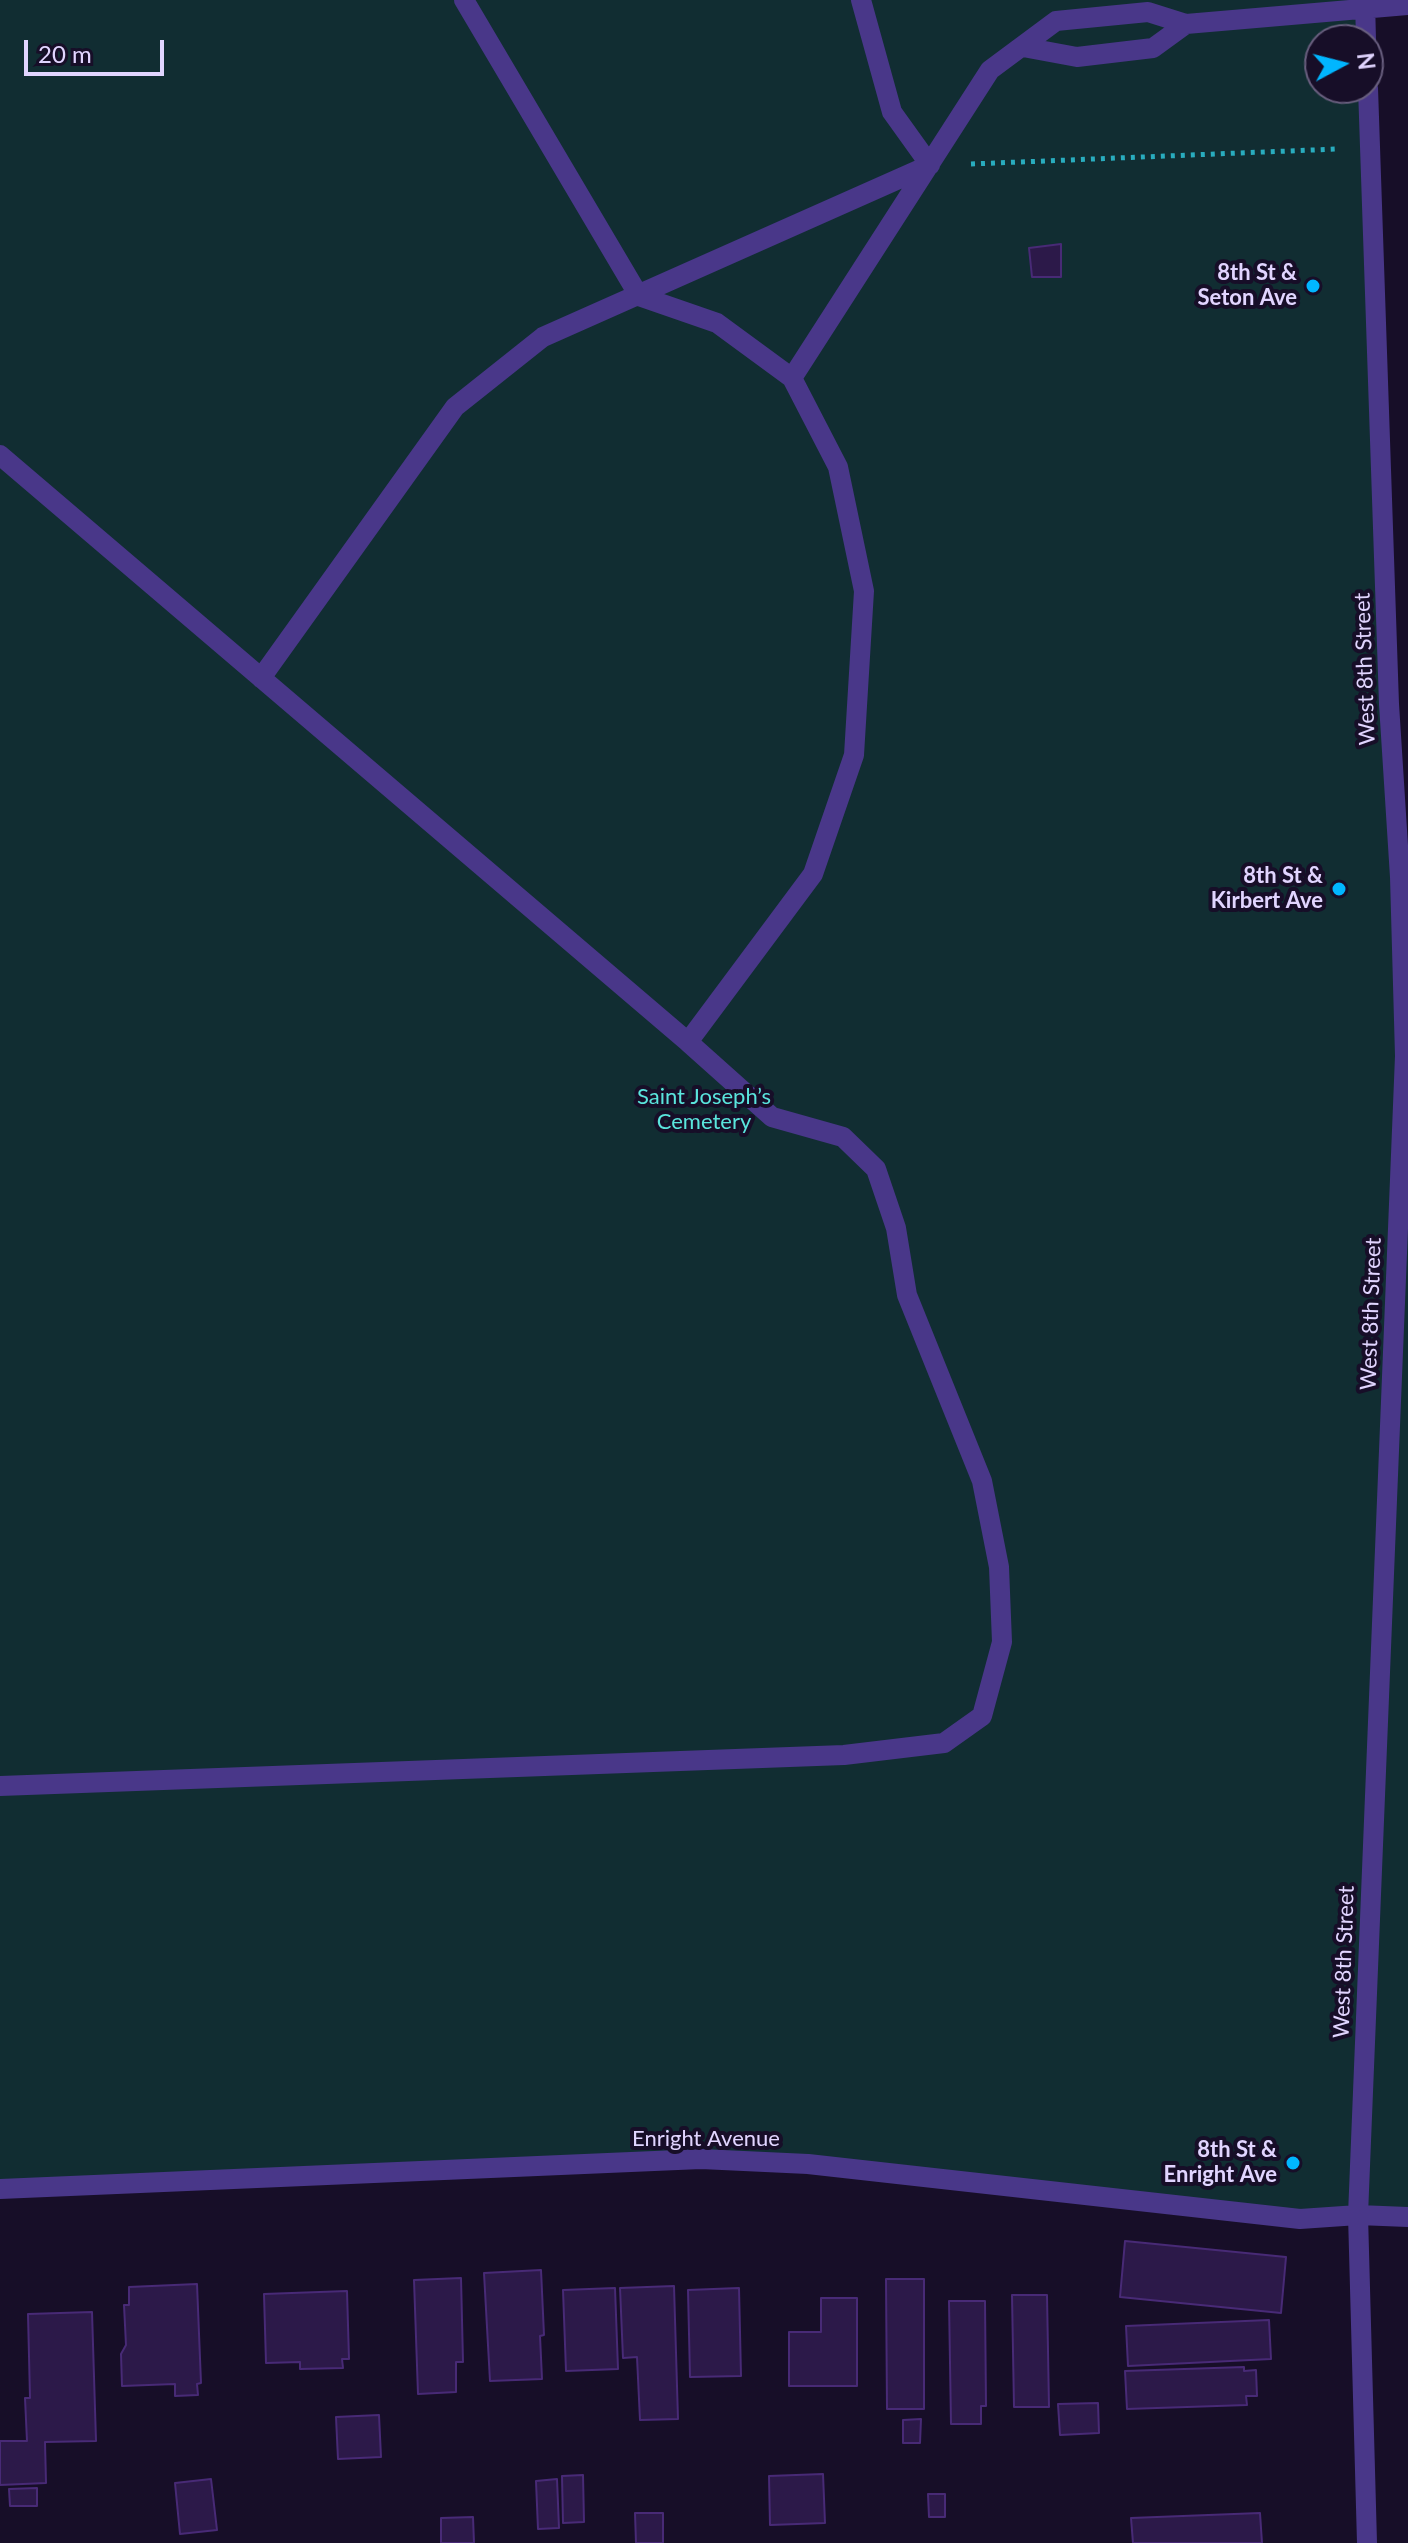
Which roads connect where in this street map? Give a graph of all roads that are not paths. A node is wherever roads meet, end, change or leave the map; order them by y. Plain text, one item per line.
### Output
1 (464, 0) edge
2 (861, 0) edge
3 (1365, 3) edge
4 (1408, 5) edge
5 (1186, 24) junction
6 (1366, 24) edge
7 (1023, 47) junction
8 (1369, 104) edge
9 (930, 165) junction
10 (639, 296) junction
11 (792, 378) junction
12 (0, 455) edge
13 (261, 678) junction
14 (1399, 704) edge
15 (688, 1042) junction
16 (0, 1786) edge
17 (0, 2189) edge
18 (1358, 2215) junction
19 (1408, 2217) edge
20 (1367, 2543) edge

1 - 10 street
2 - 9 street
3 - 4 street
3 - 5 street
3 - 6 street
5 - 7 street
5 - 7 street
7 - 9 street
8 - 14 street, West 8th Street
9 - 10 street
9 - 11 street
10 - 11 street
10 - 13 street
11 - 15 street
12 - 13 street
13 - 15 street
14 - 18 street, West 8th Street
15 - 16 street
17 - 18 street, Enright Avenue
18 - 19 street, Enright Avenue
18 - 20 street, West 8th Street

